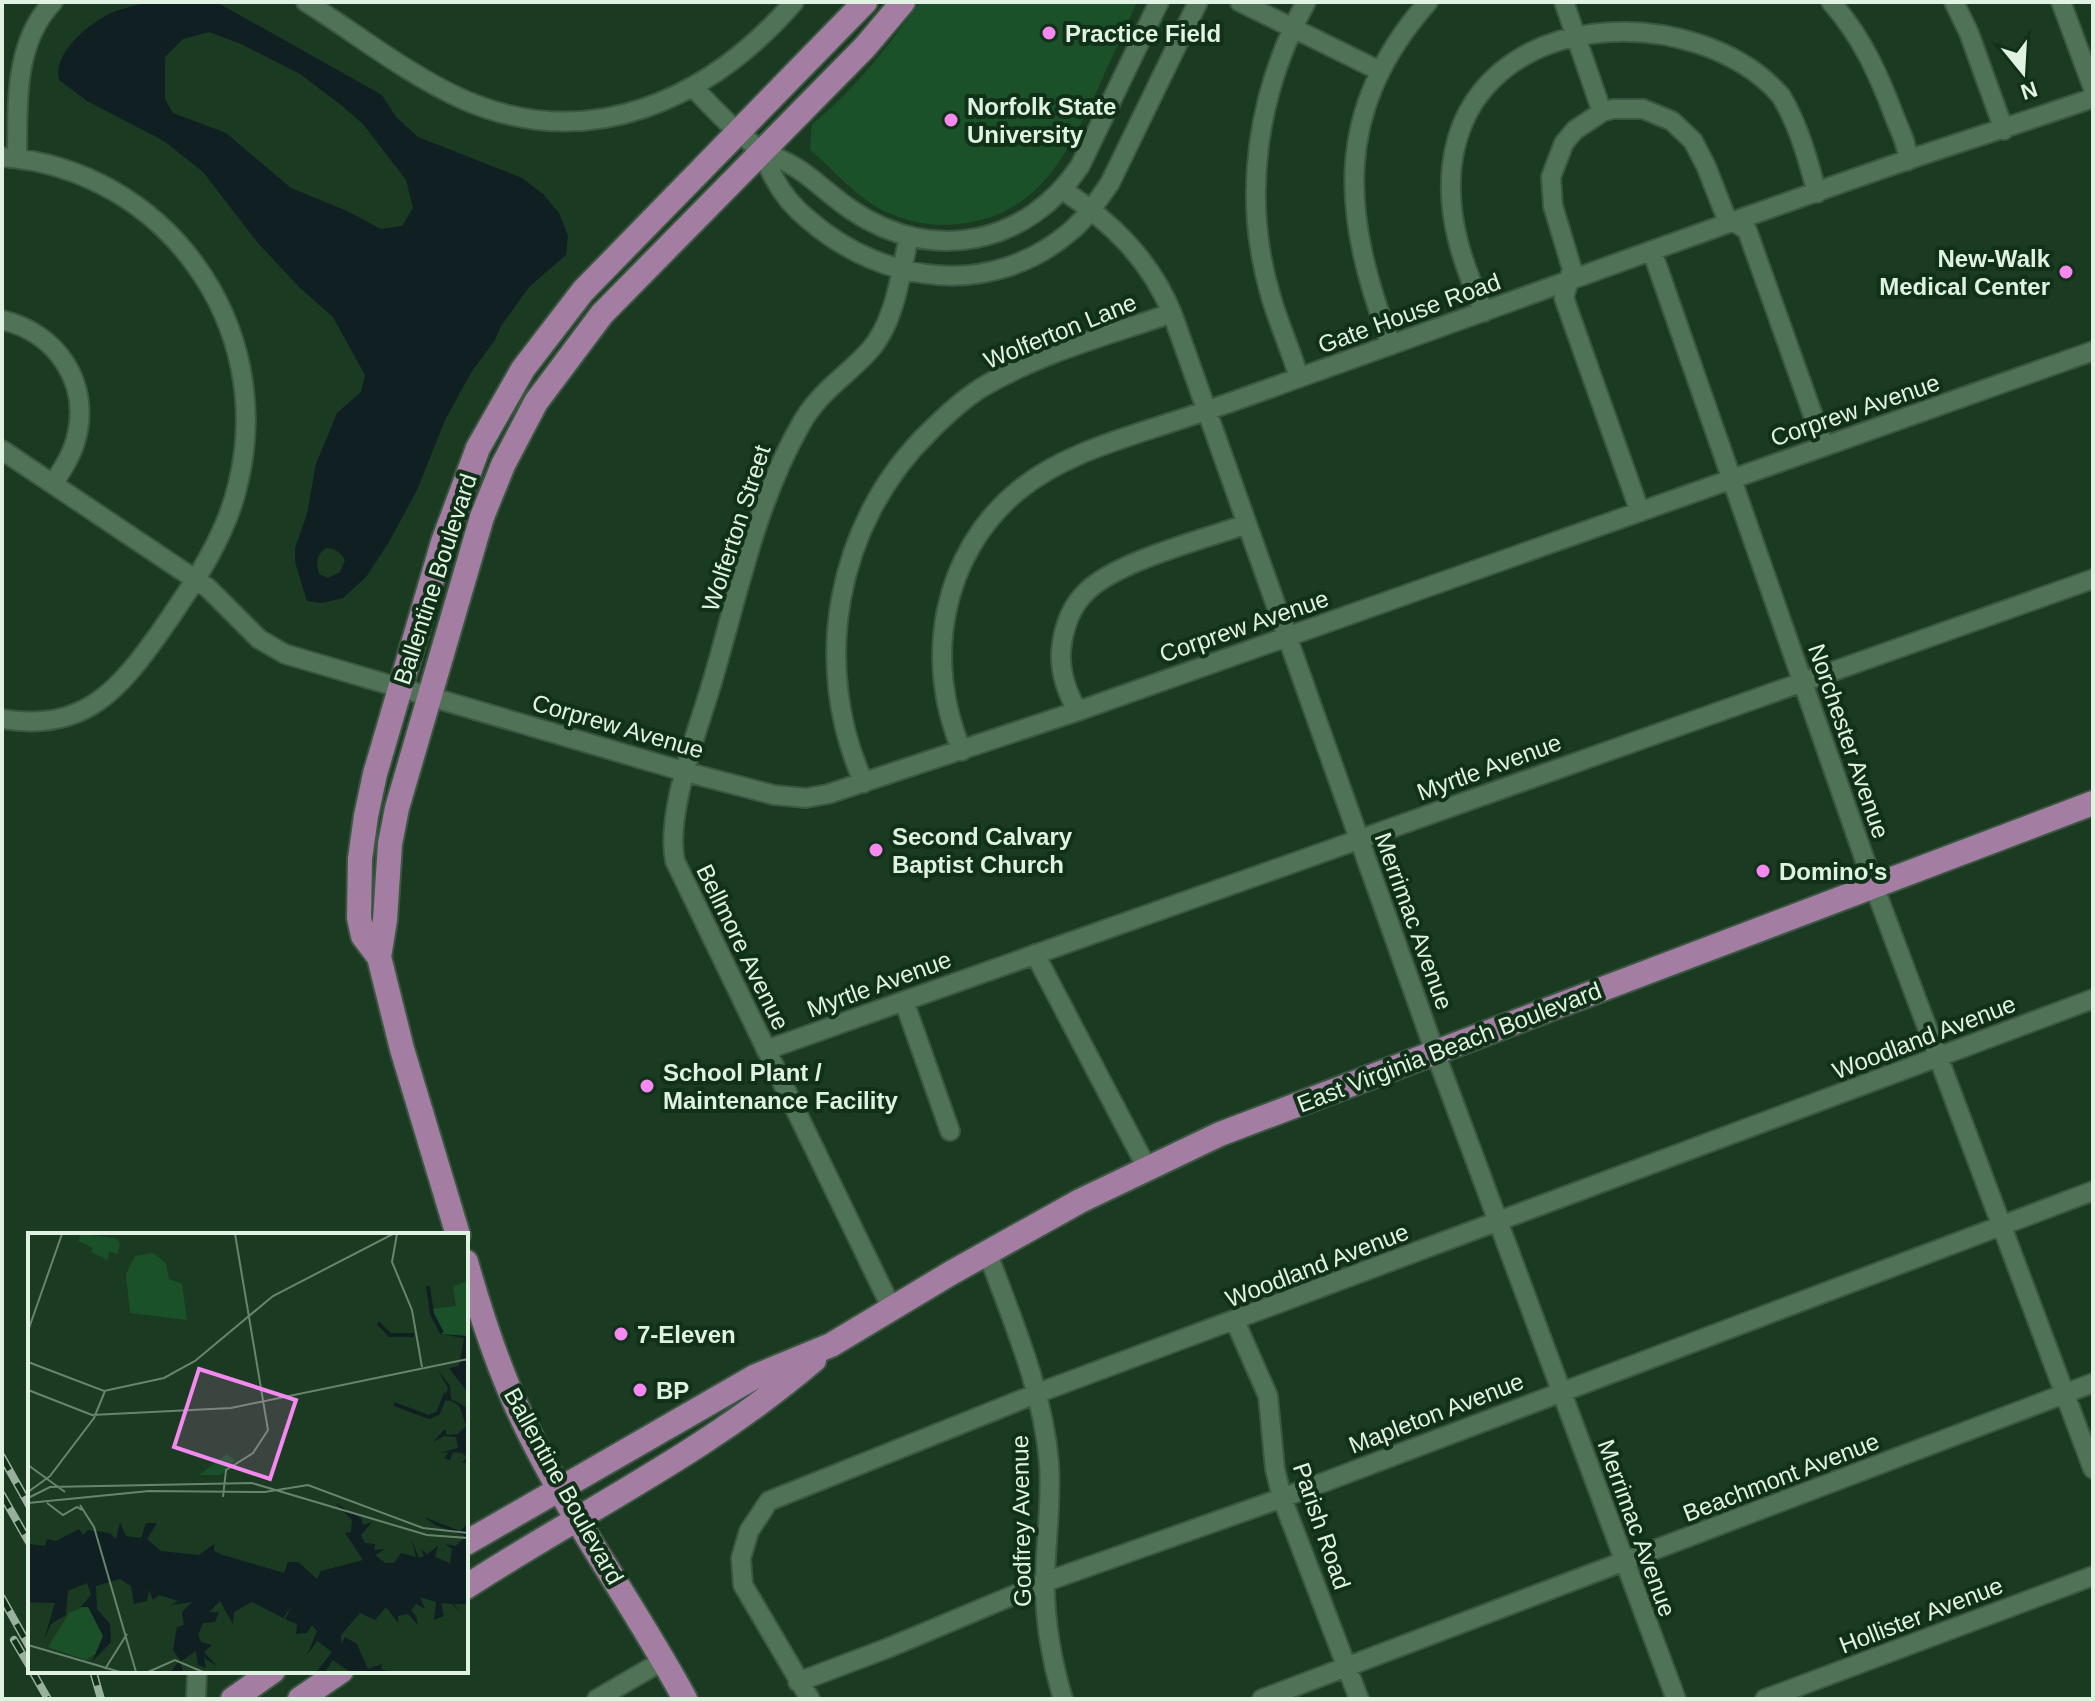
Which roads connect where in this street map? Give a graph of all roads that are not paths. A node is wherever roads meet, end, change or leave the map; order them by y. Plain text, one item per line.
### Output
1 (53, 2) edge
2 (794, 2) edge
3 (865, 2) edge
4 (903, 2) edge
5 (1159, 2) edge
6 (1198, 2) edge
7 (1240, 2) edge
8 (1306, 2) edge
9 (1428, 2) edge
10 (1564, 2) edge
11 (1831, 2) edge
12 (1954, 2) edge
13 (2061, 2) edge
14 (309, 3) edge
15 (1578, 19) junction
16 (1701, 26) dead end
17 (1292, 28) junction
18 (1380, 71) junction
19 (693, 87) junction
20 (2093, 88) edge
21 (2093, 98) edge
22 (1602, 112) junction
23 (2004, 130) junction
24 (739, 133) junction
25 (761, 152) junction
26 (10, 158) edge
27 (1907, 161) junction
28 (1063, 190) junction
29 (1817, 193) junction
30 (1092, 209) junction
31 (1733, 223) junction
32 (909, 236) junction
33 (1652, 251) junction
34 (901, 270) junction
35 (1567, 282) junction
36 (1484, 312) junction
37 (1172, 313) junction
38 (2, 320) edge
39 (1391, 345) junction
40 (2093, 351) edge
41 (1299, 378) junction
42 (1208, 410) junction
43 (1824, 446) junction
44 (2, 450) edge
45 (1732, 478) junction
46 (53, 484) junction
47 (1640, 512) junction
48 (1247, 524) junction
49 (2093, 579) edge
50 (196, 580) junction
51 (1286, 637) junction
52 (1802, 681) junction
53 (400, 687) junction
54 (429, 695) junction
55 (1078, 711) junction
56 (2, 719) edge
57 (962, 751) junction
58 (686, 772) junction
59 (864, 783) junction
60 (2093, 803) edge
61 (1359, 838) junction
62 (1874, 886) junction
63 (1035, 954) junction
64 (379, 957) junction
65 (2093, 999) edge
66 (904, 1001) junction
67 (766, 1050) junction
68 (1435, 1052) junction
69 (1938, 1058) junction
70 (950, 1131) dead end
71 (1147, 1168) junction
72 (2093, 1191) edge
73 (1498, 1222) junction
74 (2002, 1225) junction
75 (457, 1233) edge
76 (988, 1254) junction
77 (468, 1268) edge
78 (892, 1309) junction
79 (1235, 1321) junction
80 (831, 1345) junction
81 (2093, 1383) edge
82 (1561, 1391) junction
83 (1038, 1393) junction
84 (2065, 1394) junction
85 (2093, 1469) edge
86 (560, 1489) junction
87 (1282, 1498) junction
88 (578, 1521) junction
89 (468, 1542) edge
90 (1624, 1562) junction
91 (2093, 1576) edge
92 (1045, 1582) junction
93 (468, 1586) edge
94 (664, 1660) junction
95 (1346, 1666) junction
96 (197, 1673) edge
97 (270, 1673) edge
98 (338, 1673) edge
99 (798, 1682) junction
100 (196, 1699) edge
101 (233, 1699) edge
102 (300, 1699) edge
103 (597, 1699) edge
104 (685, 1699) edge
105 (810, 1699) edge
106 (1063, 1699) edge
107 (1262, 1699) edge
108 (1359, 1699) edge
109 (1676, 1699) edge
110 (1765, 1699) edge

1 - 26 street
2 - 19 street
3 - 24 main road, Ballentine Boulevard
4 - 25 main road, Ballentine Boulevard
5 - 28 street
6 - 30 street
7 - 17 street
8 - 17 street
9 - 18 street
10 - 15 street
11 - 27 street
12 - 23 street
13 - 20 street
14 - 19 street
15 - 22 street
15 - 36 street
16 - 29 street
17 - 18 street
17 - 41 street
18 - 39 street
19 - 24 street
21 - 23 street, Gate House Road
22 - 31 street
22 - 35 street
23 - 27 street, Gate House Road
24 - 25 street
24 - 53 main road, Ballentine Boulevard
25 - 32 street
25 - 34 street
25 - 54 main road, Ballentine Boulevard
26 - 50 street
27 - 29 street, Gate House Road
28 - 30 street, Merrimac Avenue
28 - 32 street
29 - 31 street, Gate House Road
30 - 34 street
30 - 37 street, Merrimac Avenue
31 - 33 street, Gate House Road
31 - 43 street
32 - 34 street, Wolferton Street
33 - 35 street, Gate House Road
33 - 45 street, Norchester Avenue
34 - 58 street, Wolferton Street
35 - 36 street, Gate House Road
35 - 47 street
36 - 39 street, Gate House Road
37 - 42 street, Merrimac Avenue
37 - 59 street, Wolferton Lane
38 - 46 street
39 - 41 street, Gate House Road
40 - 43 street, Corprew Avenue
41 - 42 street, Gate House Road
42 - 48 street, Merrimac Avenue
42 - 57 street, Gate House Road
43 - 45 street, Corprew Avenue
44 - 46 street, Corprew Avenue
45 - 47 street, Corprew Avenue
45 - 52 street, Norchester Avenue
46 - 50 street, Corprew Avenue
47 - 51 street, Corprew Avenue
48 - 51 street, Merrimac Avenue
48 - 55 street
49 - 52 street, Myrtle Avenue
50 - 53 street, Corprew Avenue
50 - 56 street
51 - 55 street, Corprew Avenue
51 - 61 street, Merrimac Avenue
52 - 61 street, Myrtle Avenue
52 - 62 street, Norchester Avenue
53 - 54 street, Corprew Avenue
53 - 64 main road, Ballentine Boulevard
54 - 58 street, Corprew Avenue
54 - 64 main road, Ballentine Boulevard
55 - 57 street, Corprew Avenue
57 - 59 street, Corprew Avenue
58 - 59 street, Corprew Avenue
58 - 67 street, Bellmore Avenue
60 - 62 main road, East Virginia Beach Boulevard
61 - 63 street, Myrtle Avenue
61 - 68 street, Merrimac Avenue
62 - 68 main road, East Virginia Beach Boulevard
62 - 69 street, Norchester Avenue
63 - 66 street, Myrtle Avenue
63 - 71 street
64 - 75 main road, Ballentine Boulevard
65 - 69 street, Woodland Avenue
66 - 67 street, Myrtle Avenue
66 - 70 street
67 - 78 street, Bellmore Avenue
68 - 71 main road, East Virginia Beach Boulevard
68 - 73 street, Merrimac Avenue
69 - 73 street, Woodland Avenue
69 - 74 street, Norchester Avenue
71 - 76 main road, East Virginia Beach Boulevard
72 - 74 street, Mapleton Avenue
73 - 79 street, Woodland Avenue
73 - 82 street, Merrimac Avenue
74 - 82 street, Mapleton Avenue
74 - 84 street, Norchester Avenue
76 - 78 main road, East Virginia Beach Boulevard
76 - 83 street, Godfrey Avenue
77 - 86 main road, Ballentine Boulevard
78 - 80 main road, East Virginia Beach Boulevard
79 - 83 street, Woodland Avenue
79 - 87 street, Parish Road
80 - 86 main road, East Virginia Beach Boulevard
80 - 88 main road, East Virginia Beach Boulevard
81 - 84 street, Beachmont Avenue
82 - 87 street, Mapleton Avenue
82 - 90 street, Merrimac Avenue
83 - 92 street, Godfrey Avenue
83 - 99 street, Woodland Avenue
84 - 85 street, Norchester Avenue
84 - 90 street, Beachmont Avenue
86 - 88 main road, Ballentine Boulevard
86 - 89 main road, East Virginia Beach Boulevard
87 - 92 street, Mapleton Avenue
87 - 95 street, Parish Road
88 - 93 main road, East Virginia Beach Boulevard
88 - 94 main road, Ballentine Boulevard
90 - 95 street, Beachmont Avenue
90 - 109 street, Merrimac Avenue
91 - 110 street, Hollister Avenue
92 - 99 street, Mapleton Avenue
92 - 106 street, Godfrey Avenue
94 - 103 street
94 - 104 main road, Ballentine Boulevard
95 - 107 street, Beachmont Avenue
95 - 108 street, Parish Road
96 - 100 street
97 - 101 main road
98 - 102 main road
99 - 105 street, Woodland Avenue

